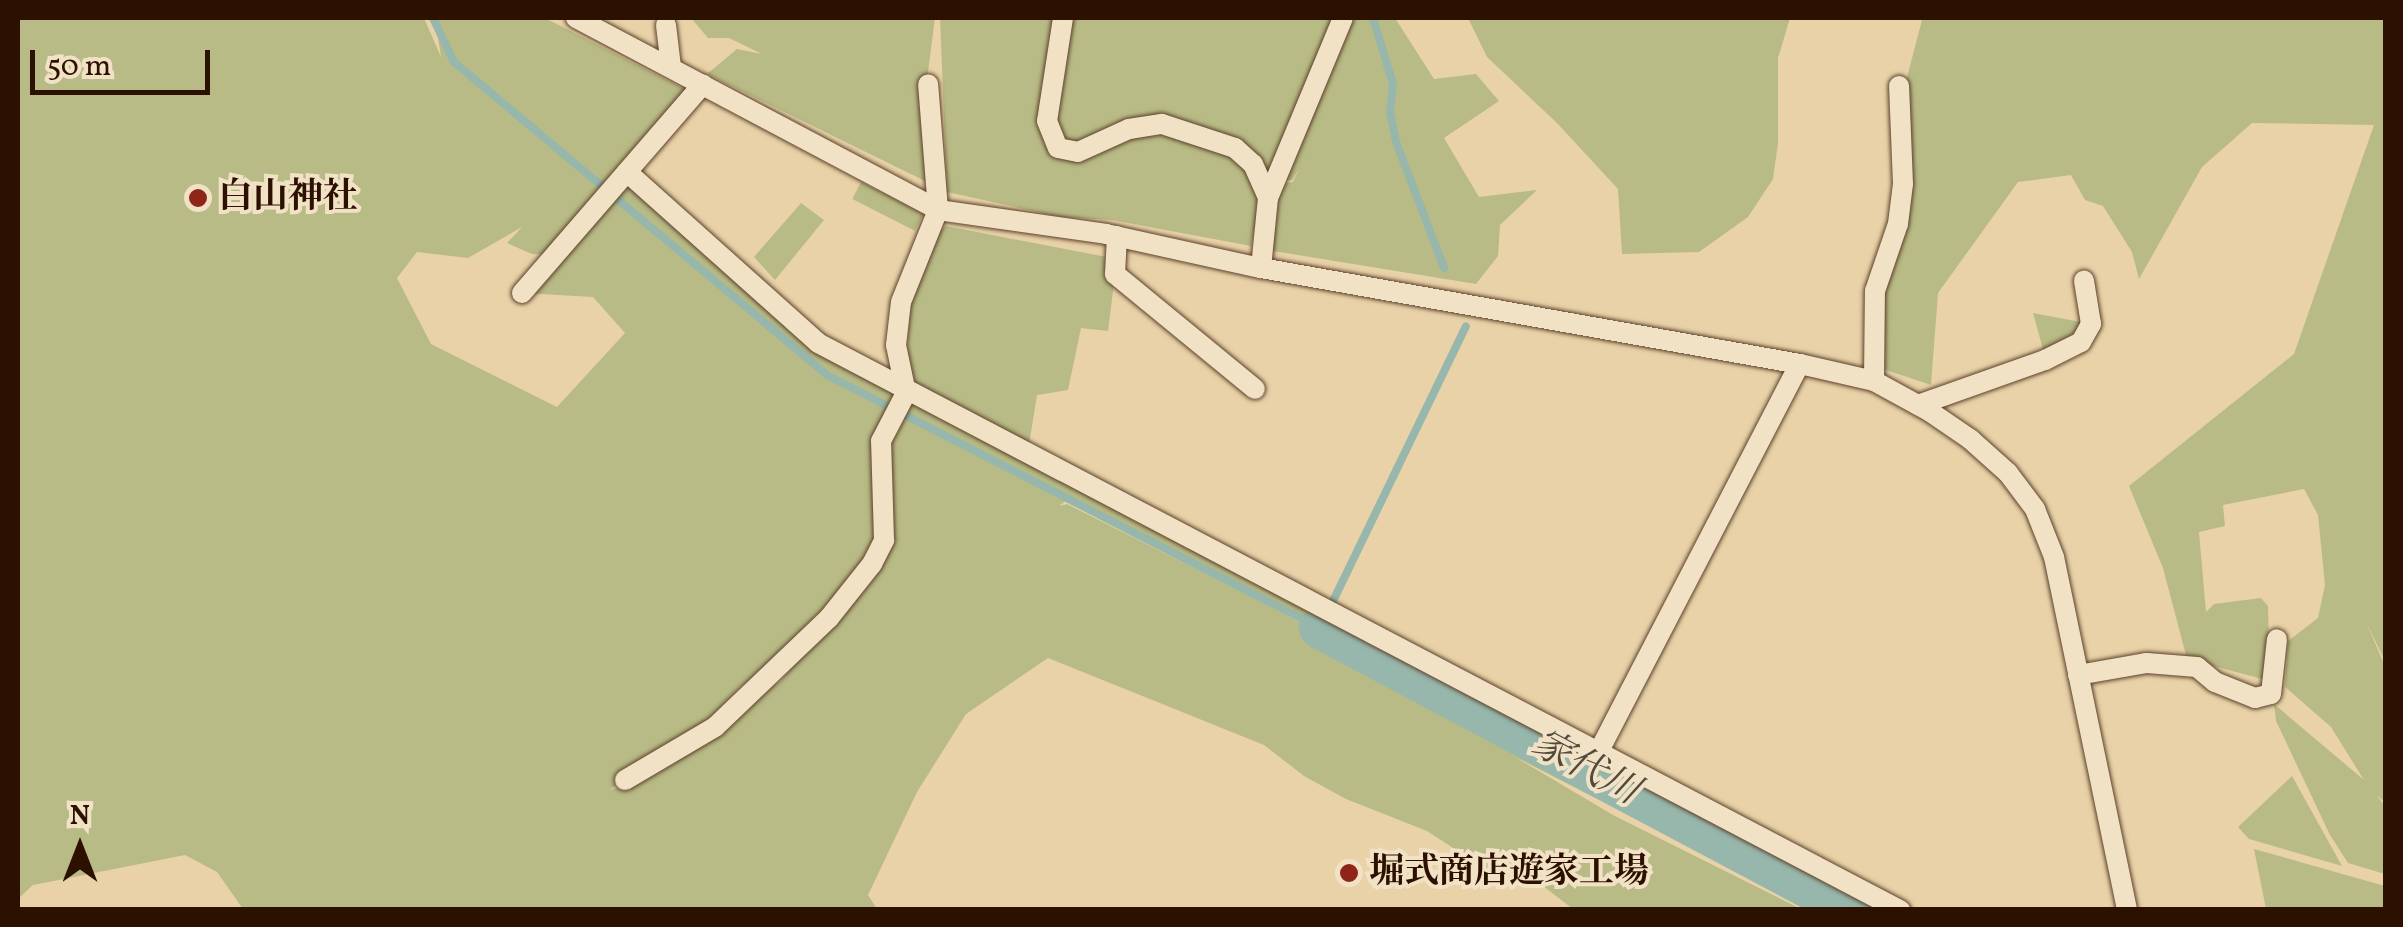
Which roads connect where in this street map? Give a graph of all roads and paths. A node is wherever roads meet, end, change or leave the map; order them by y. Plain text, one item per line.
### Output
1 (576, 18) edge
2 (1063, 18) edge
3 (1343, 18) edge
4 (597, 23) edge
5 (666, 24) dead end
6 (671, 67) junction
7 (703, 84) junction
8 (928, 84) dead end
9 (1899, 86) dead end
10 (624, 175) junction
11 (1268, 198) junction
12 (938, 210) junction
13 (1117, 236) junction
14 (1261, 268) junction
15 (2084, 281) dead end
16 (522, 294) dead end
17 (1800, 364) junction
18 (1874, 381) junction
19 (1255, 389) dead end
20 (904, 397) junction
21 (1918, 405) junction
22 (2277, 639) dead end
23 (2078, 676) junction
24 (1599, 751) junction
25 (625, 780) dead end
26 (1900, 910) edge
27 (2127, 910) edge

1 - 4 street
2 - 11 street
3 - 11 street
4 - 6 street
5 - 6 street
6 - 7 street
7 - 10 street
7 - 12 street
8 - 12 street
9 - 18 street
10 - 16 street
10 - 20 street
11 - 14 street
12 - 13 street
12 - 20 street
13 - 14 street
13 - 19 street
14 - 17 street
15 - 21 street
17 - 18 street
17 - 24 street
18 - 21 street
20 - 24 street
20 - 25 street
21 - 23 street
22 - 23 street
23 - 27 street
24 - 26 street

